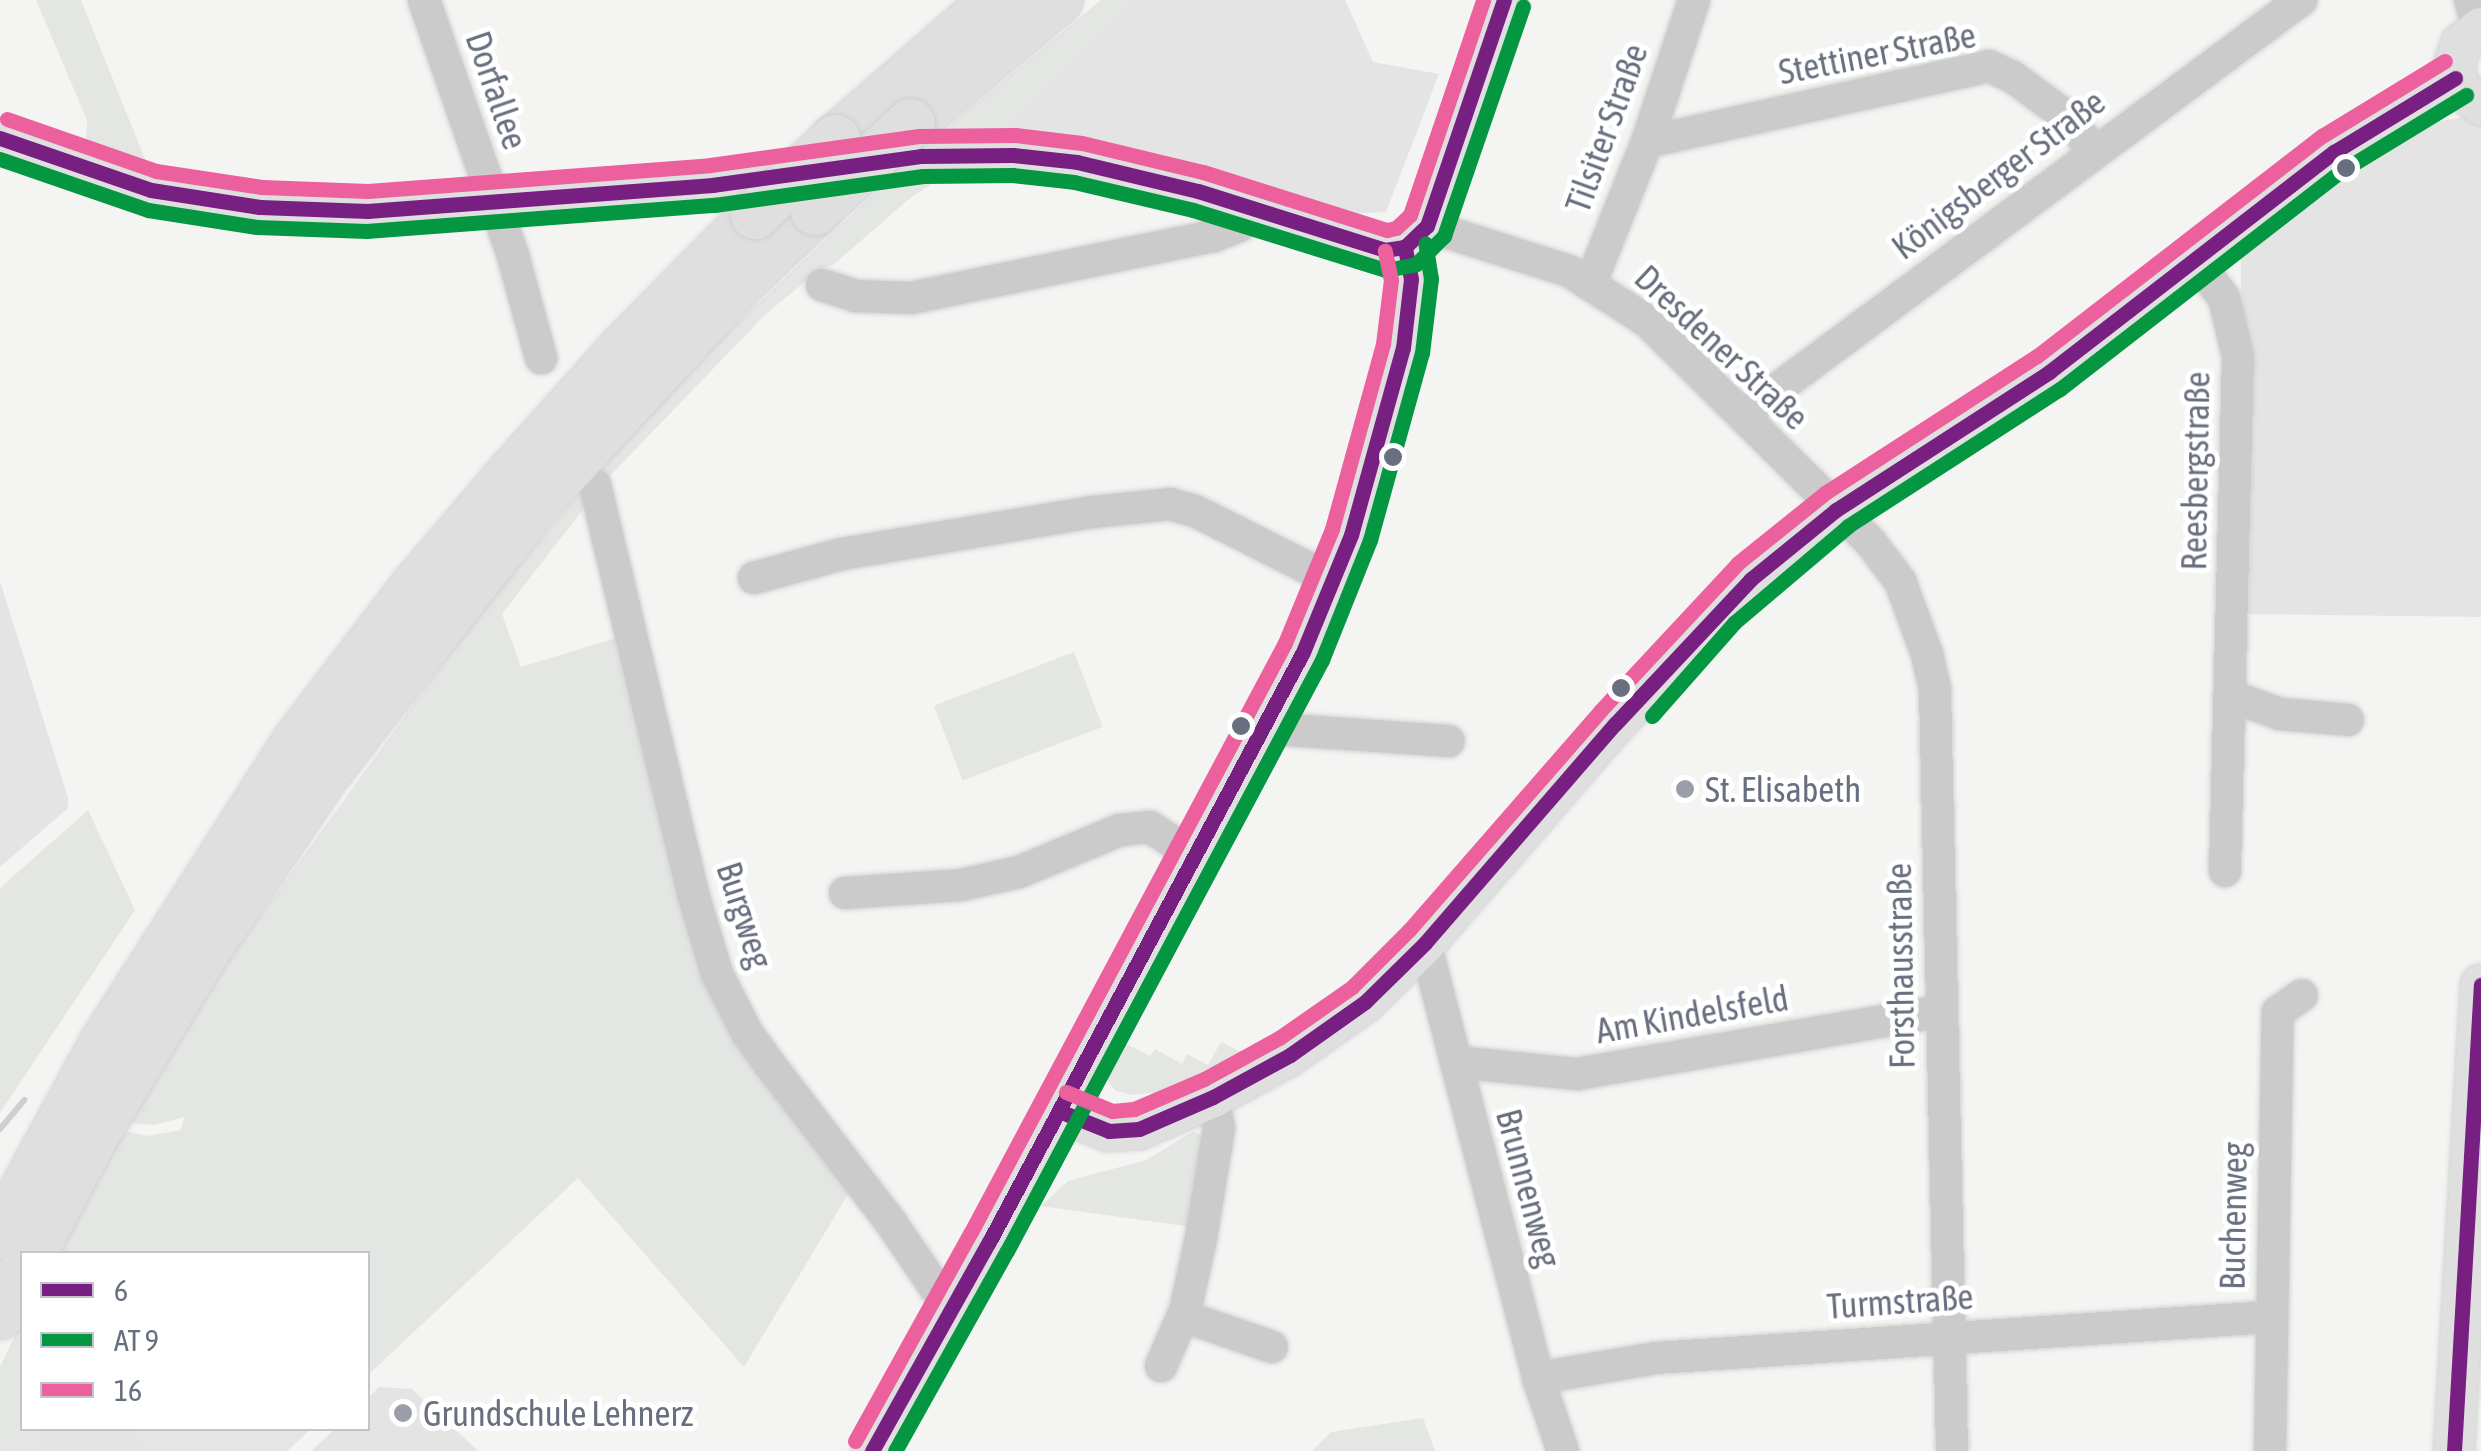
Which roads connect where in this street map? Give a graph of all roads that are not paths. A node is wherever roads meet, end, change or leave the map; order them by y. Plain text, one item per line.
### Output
1 (424, 0) edge
2 (996, 0) edge
3 (1058, 0) edge
4 (1504, 0) edge
5 (1694, 0) edge
6 (2301, 0) edge
7 (2477, 19) edge
8 (2468, 91) edge
9 (0, 138) edge
10 (1647, 142) junction
11 (2095, 150) junction
12 (494, 205) junction
13 (1251, 208) junction
14 (1416, 237) junction
15 (2195, 258) junction
16 (1591, 282) junction
17 (822, 285) dead end
18 (541, 358) dead end
19 (1745, 413) junction
20 (595, 485) dead end
21 (1836, 510) junction
22 (754, 578) dead end
23 (1334, 580) junction
24 (2231, 696) junction
25 (2348, 720) dead end
26 (1269, 722) junction
27 (1449, 741) dead end
28 (1196, 857) junction
29 (2225, 871) dead end
30 (845, 893) dead end
31 (1425, 943) junction
32 (2481, 985) edge
33 (2302, 995) dead end
34 (1940, 1011) junction
35 (122, 1051) junction
36 (1456, 1062) junction
37 (1213, 1097) junction
38 (1059, 1111) junction
39 (77, 1129) junction
40 (0, 1234) edge
41 (33, 1251) edge
42 (20, 1276) edge
43 (954, 1306) junction
44 (0, 1315) edge
45 (1183, 1316) junction
46 (2270, 1317) junction
47 (1947, 1338) junction
48 (1272, 1347) dead end
49 (1161, 1366) dead end
50 (1538, 1378) junction
51 (872, 1451) edge
52 (1563, 1451) edge
53 (1952, 1451) edge
54 (2270, 1451) edge
55 (2454, 1451) edge

1 - 12 street, Dorfallee
2 - 35 highway, bridge
3 - 35 highway, bridge
4 - 14 main road
5 - 10 street, Tilsiter Straße
6 - 11 street, Königsberger Straße
7 - 8 main road
8 - 15 main road
9 - 12 main road
10 - 11 street, Stettiner Straße
10 - 16 street, Tilsiter Straße
11 - 19 street, Königsberger Straße
12 - 13 main road
12 - 18 street, Dorfallee
13 - 14 main road
13 - 17 street
14 - 16 street, Dresdener Straße
14 - 23 main road
15 - 21 main road
15 - 24 street, Reesbergstraße
16 - 19 street, Dresdener Straße
19 - 21 street, Dresdener Straße
20 - 43 street, Burgweg
21 - 31 main road
21 - 34 street, Forsthausstraße
22 - 23 street
23 - 26 main road
24 - 25 street
24 - 29 street, Reesbergstraße
26 - 27 street
26 - 28 main road
28 - 30 street
28 - 38 main road
31 - 36 street, Brunnenweg
31 - 37 main road
32 - 55 main road
33 - 46 street, Buchenweg
34 - 36 street, Am Kindelsfeld
34 - 47 street, Forsthausstraße
35 - 39 highway
36 - 50 street, Brunnenweg
37 - 38 main road
37 - 45 street
38 - 43 main road
39 - 40 highway
39 - 41 highway
42 - 44 highway
43 - 51 main road
45 - 48 street
45 - 49 street
46 - 47 street, Turmstraße
46 - 54 street, Buchenweg
47 - 50 street, Turmstraße
47 - 53 street, Forsthausstraße
50 - 52 street, Brunnenweg

